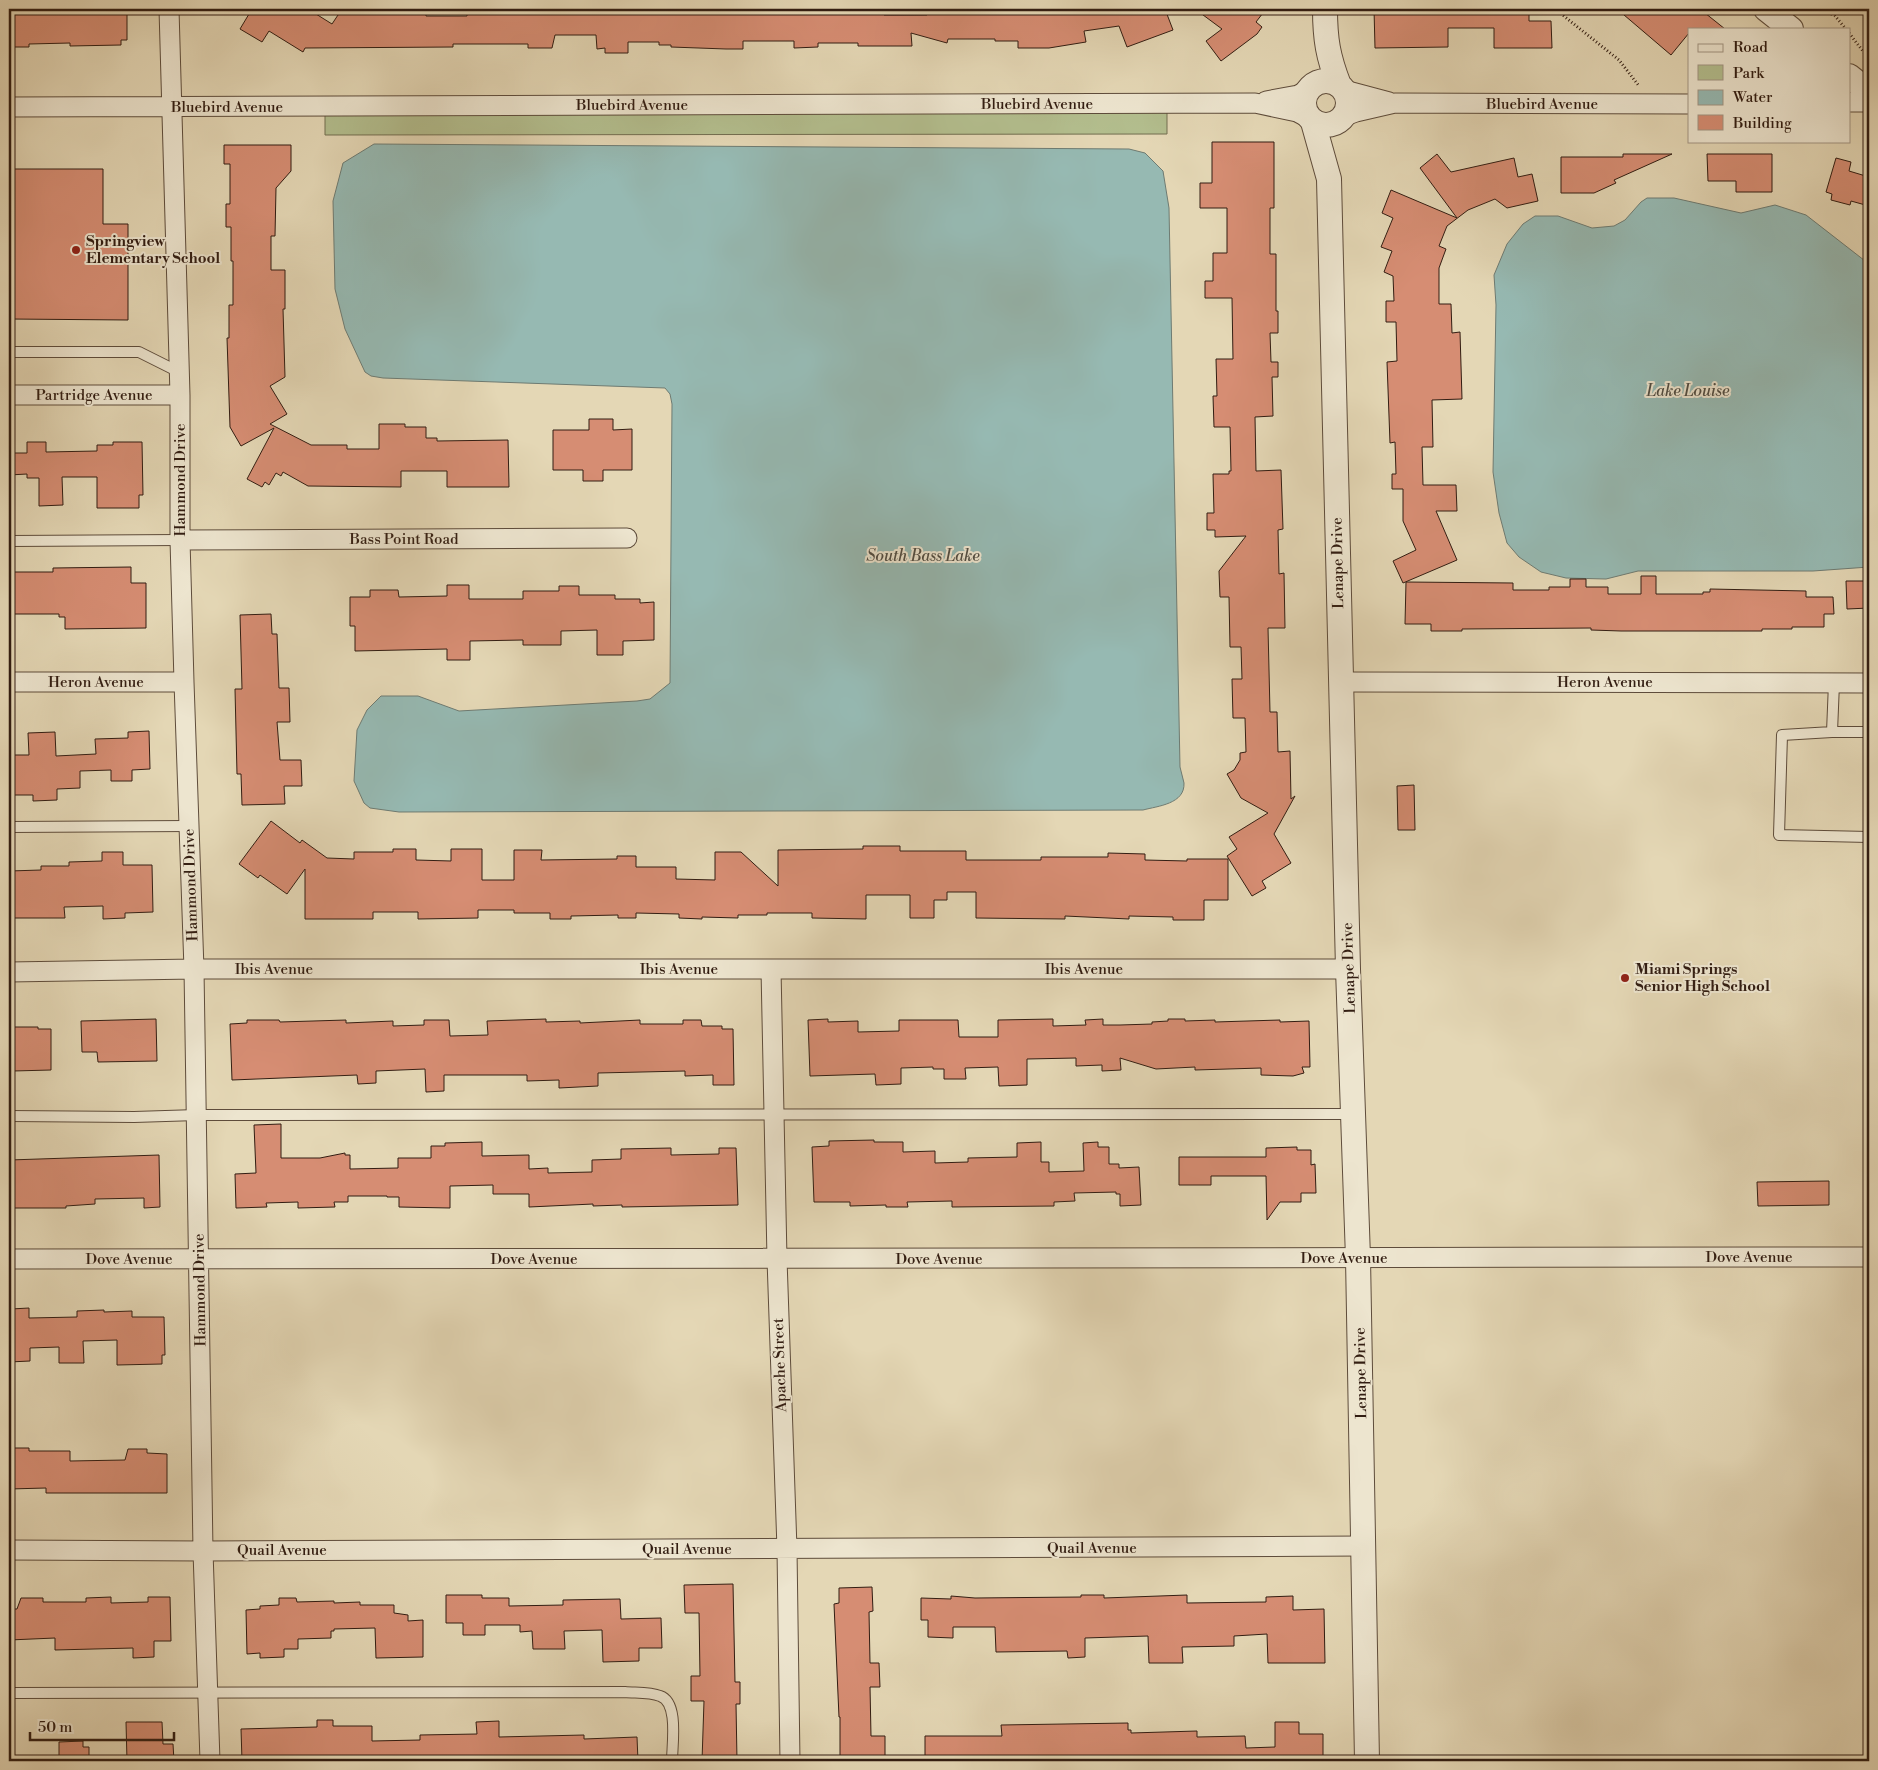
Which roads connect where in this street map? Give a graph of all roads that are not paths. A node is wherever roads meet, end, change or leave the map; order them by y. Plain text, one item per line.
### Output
1 (169, 9) edge
2 (1325, 9) edge
3 (1766, 9) edge
4 (1790, 28) edge
5 (1325, 40) junction
6 (1850, 77) edge
7 (1342, 87) junction
8 (1311, 88) junction
9 (1869, 92) edge
10 (1850, 102) edge
11 (1869, 102) edge
12 (1255, 103) junction
13 (1395, 103) junction
14 (1688, 104) edge
15 (9, 107) edge
16 (171, 107) junction
17 (1344, 117) junction
18 (1312, 120) junction
19 (1328, 175) junction
20 (9, 352) edge
21 (179, 372) junction
22 (9, 395) edge
23 (180, 395) junction
24 (627, 538) dead end
25 (9, 540) edge
26 (180, 540) junction
27 (9, 682) edge
28 (184, 682) junction
29 (1341, 682) junction
30 (1834, 682) junction
31 (1869, 683) edge
32 (1832, 732) junction
33 (1869, 732) edge
34 (189, 826) junction
35 (9, 827) edge
36 (1869, 837) edge
37 (194, 969) junction
38 (771, 969) junction
39 (1348, 969) junction
40 (9, 972) edge
41 (774, 1114) junction
42 (1353, 1114) junction
43 (197, 1115) junction
44 (9, 1116) edge
45 (1869, 1257) edge
46 (199, 1258) junction
47 (1358, 1258) junction
48 (9, 1259) edge
49 (776, 1260) junction
50 (1364, 1546) junction
51 (787, 1549) junction
52 (9, 1550) edge
53 (202, 1551) junction
54 (208, 1692) junction
55 (9, 1693) edge
56 (210, 1761) edge
57 (672, 1761) edge
58 (790, 1761) edge
59 (1367, 1761) edge

1 - 16 street, Hammond Drive
2 - 5 street
3 - 4 street
5 - 7 street
5 - 8 street
6 - 9 street
7 - 8 street
7 - 13 street, Bluebird Avenue
7 - 17 street
8 - 12 street, Bluebird Avenue
8 - 18 street
10 - 11 street
12 - 16 street, Bluebird Avenue
12 - 18 street, Bluebird Avenue
13 - 14 street, Bluebird Avenue
13 - 17 street, Bluebird Avenue
15 - 16 street, Bluebird Avenue
16 - 21 street, Hammond Drive
17 - 18 street
17 - 19 street, Lenape Drive
18 - 19 street, Lenape Drive
19 - 29 street, Lenape Drive
20 - 21 lane
21 - 23 street, Hammond Drive
22 - 23 street, Partridge Avenue
23 - 26 street, Hammond Drive
24 - 26 street, Bass Point Road
25 - 26 lane
26 - 28 street, Hammond Drive
27 - 28 street, Heron Avenue
28 - 34 street, Hammond Drive
29 - 30 street, Heron Avenue
29 - 39 street, Lenape Drive
30 - 31 street, Heron Avenue
30 - 32 lane
32 - 33 lane
32 - 36 lane
34 - 35 lane
34 - 37 street, Hammond Drive
37 - 38 street, Ibis Avenue
37 - 40 street, Ibis Avenue
37 - 43 street, Hammond Drive
38 - 39 street, Ibis Avenue
38 - 41 street, Apache Street
39 - 42 street, Lenape Drive
41 - 42 lane
41 - 43 lane
41 - 49 street, Apache Street
42 - 47 street, Lenape Drive
43 - 44 lane
43 - 46 street, Hammond Drive
45 - 47 street, Dove Avenue
46 - 48 street, Dove Avenue
46 - 49 street, Dove Avenue
46 - 53 street, Hammond Drive
47 - 49 street, Dove Avenue
47 - 50 street, Lenape Drive
49 - 51 street, Apache Street
50 - 51 street, Quail Avenue
50 - 59 street, Lenape Drive
51 - 53 street, Quail Avenue
51 - 58 street, Apache Street
52 - 53 street, Quail Avenue
53 - 54 street, Hammond Drive
54 - 55 lane
54 - 56 street, Hammond Drive
54 - 57 lane

